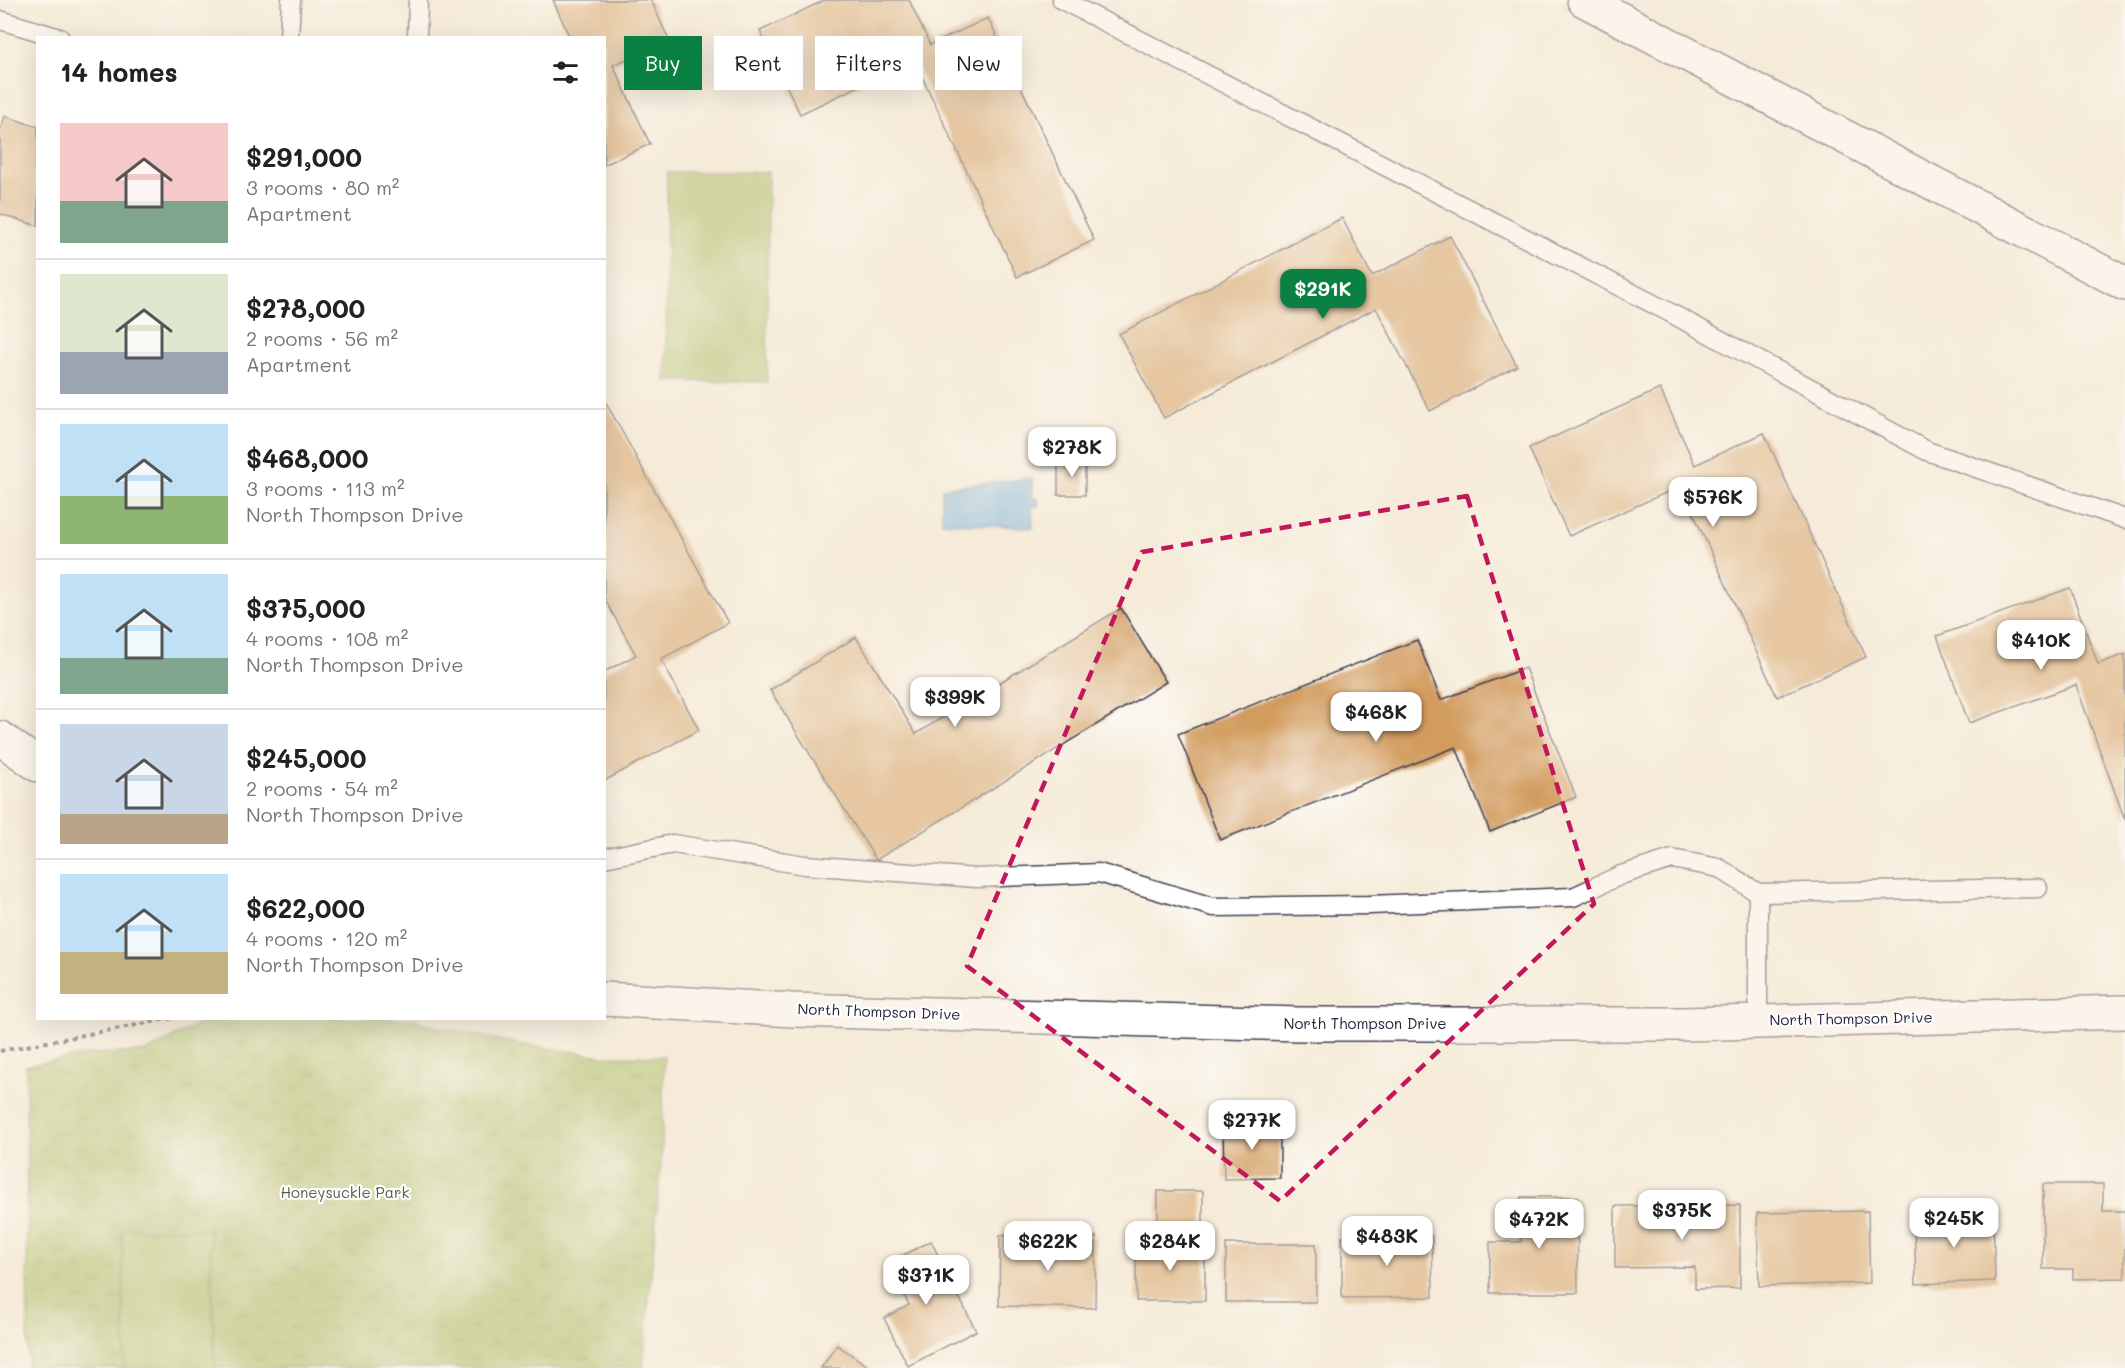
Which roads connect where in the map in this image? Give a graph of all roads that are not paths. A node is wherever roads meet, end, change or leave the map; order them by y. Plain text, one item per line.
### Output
1 (291, 0) edge
2 (418, 0) edge
3 (1062, 0) edge
4 (1584, 0) edge
5 (0, 20) edge
6 (53, 36) edge
7 (289, 36) edge
8 (417, 36) edge
9 (2125, 284) edge
10 (2125, 519) edge
11 (0, 738) edge
12 (36, 764) edge
13 (606, 858) edge
14 (2038, 888) dead end
15 (1758, 893) junction
16 (606, 999) edge
17 (2125, 1012) edge
18 (1758, 1021) junction

1 - 7 lane
2 - 8 lane
3 - 10 lane
4 - 9 main road
5 - 6 lane
11 - 12 main road
13 - 15 lane
14 - 15 lane
15 - 18 lane
16 - 18 main road, North Thompson Drive
17 - 18 main road, North Thompson Drive

